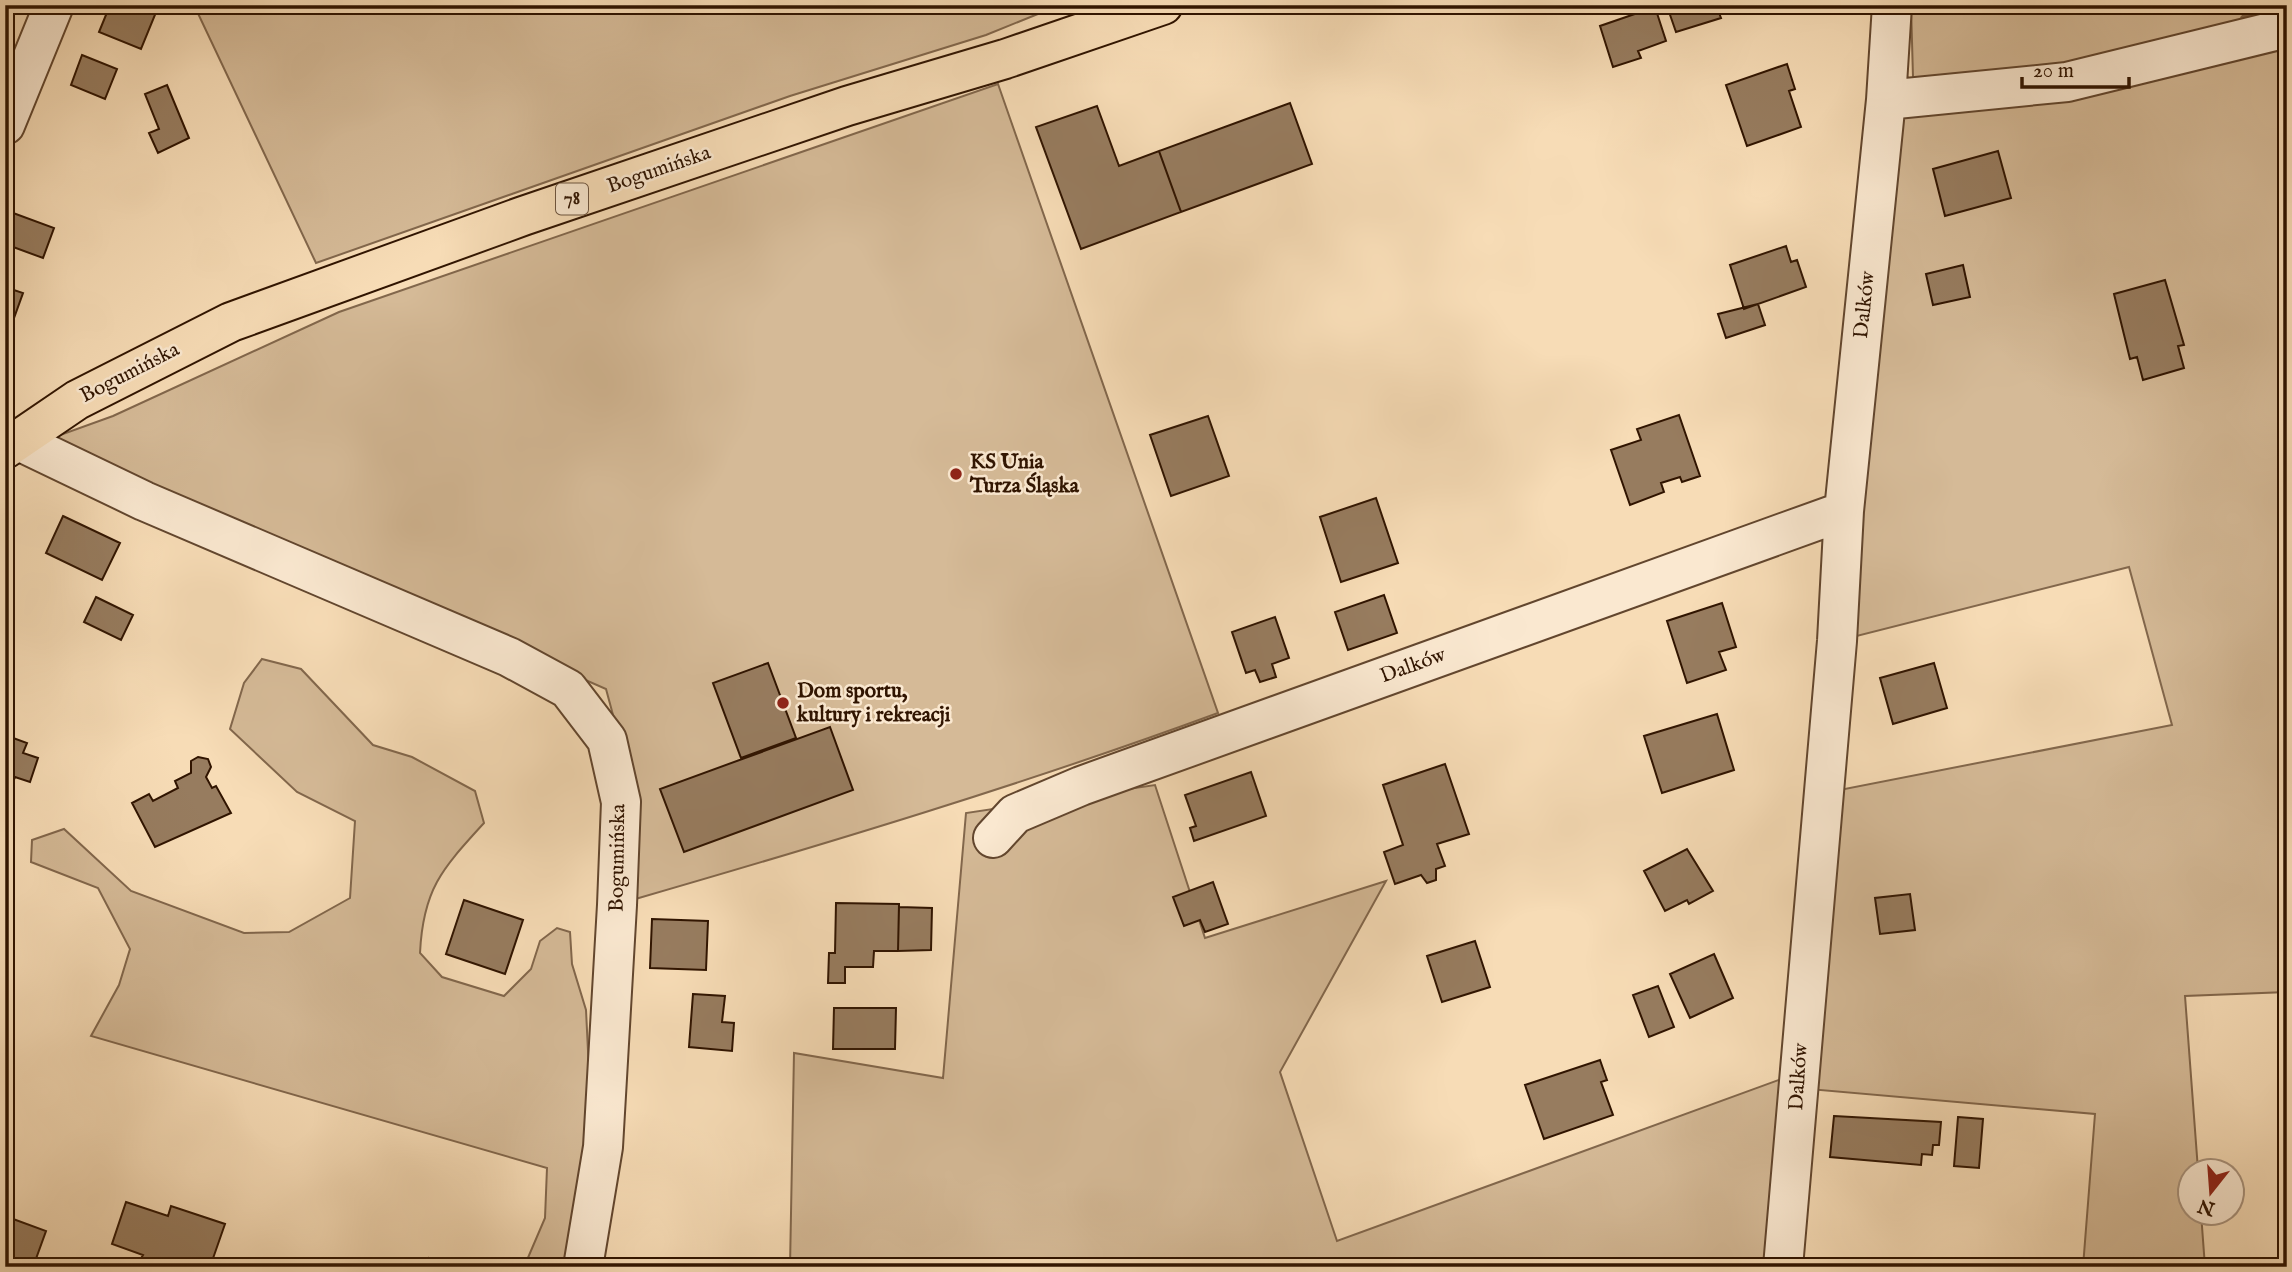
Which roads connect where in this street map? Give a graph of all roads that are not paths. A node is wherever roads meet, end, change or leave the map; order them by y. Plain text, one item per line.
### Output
1 (54, 5) edge
2 (1163, 5) edge
3 (1892, 5) edge
4 (2287, 28) edge
5 (1886, 100) junction
6 (5, 125) edge
7 (11, 445) edge
8 (1844, 511) junction
9 (993, 838) dead end
10 (583, 1267) edge
11 (1783, 1267) edge

1 - 6 street
2 - 7 main road, Bogumińska / 78
3 - 5 street, Dalków
4 - 5 street
5 - 8 street, Dalków
7 - 10 street, Bogumińska
8 - 9 street, Dalków
8 - 11 street, Dalków

